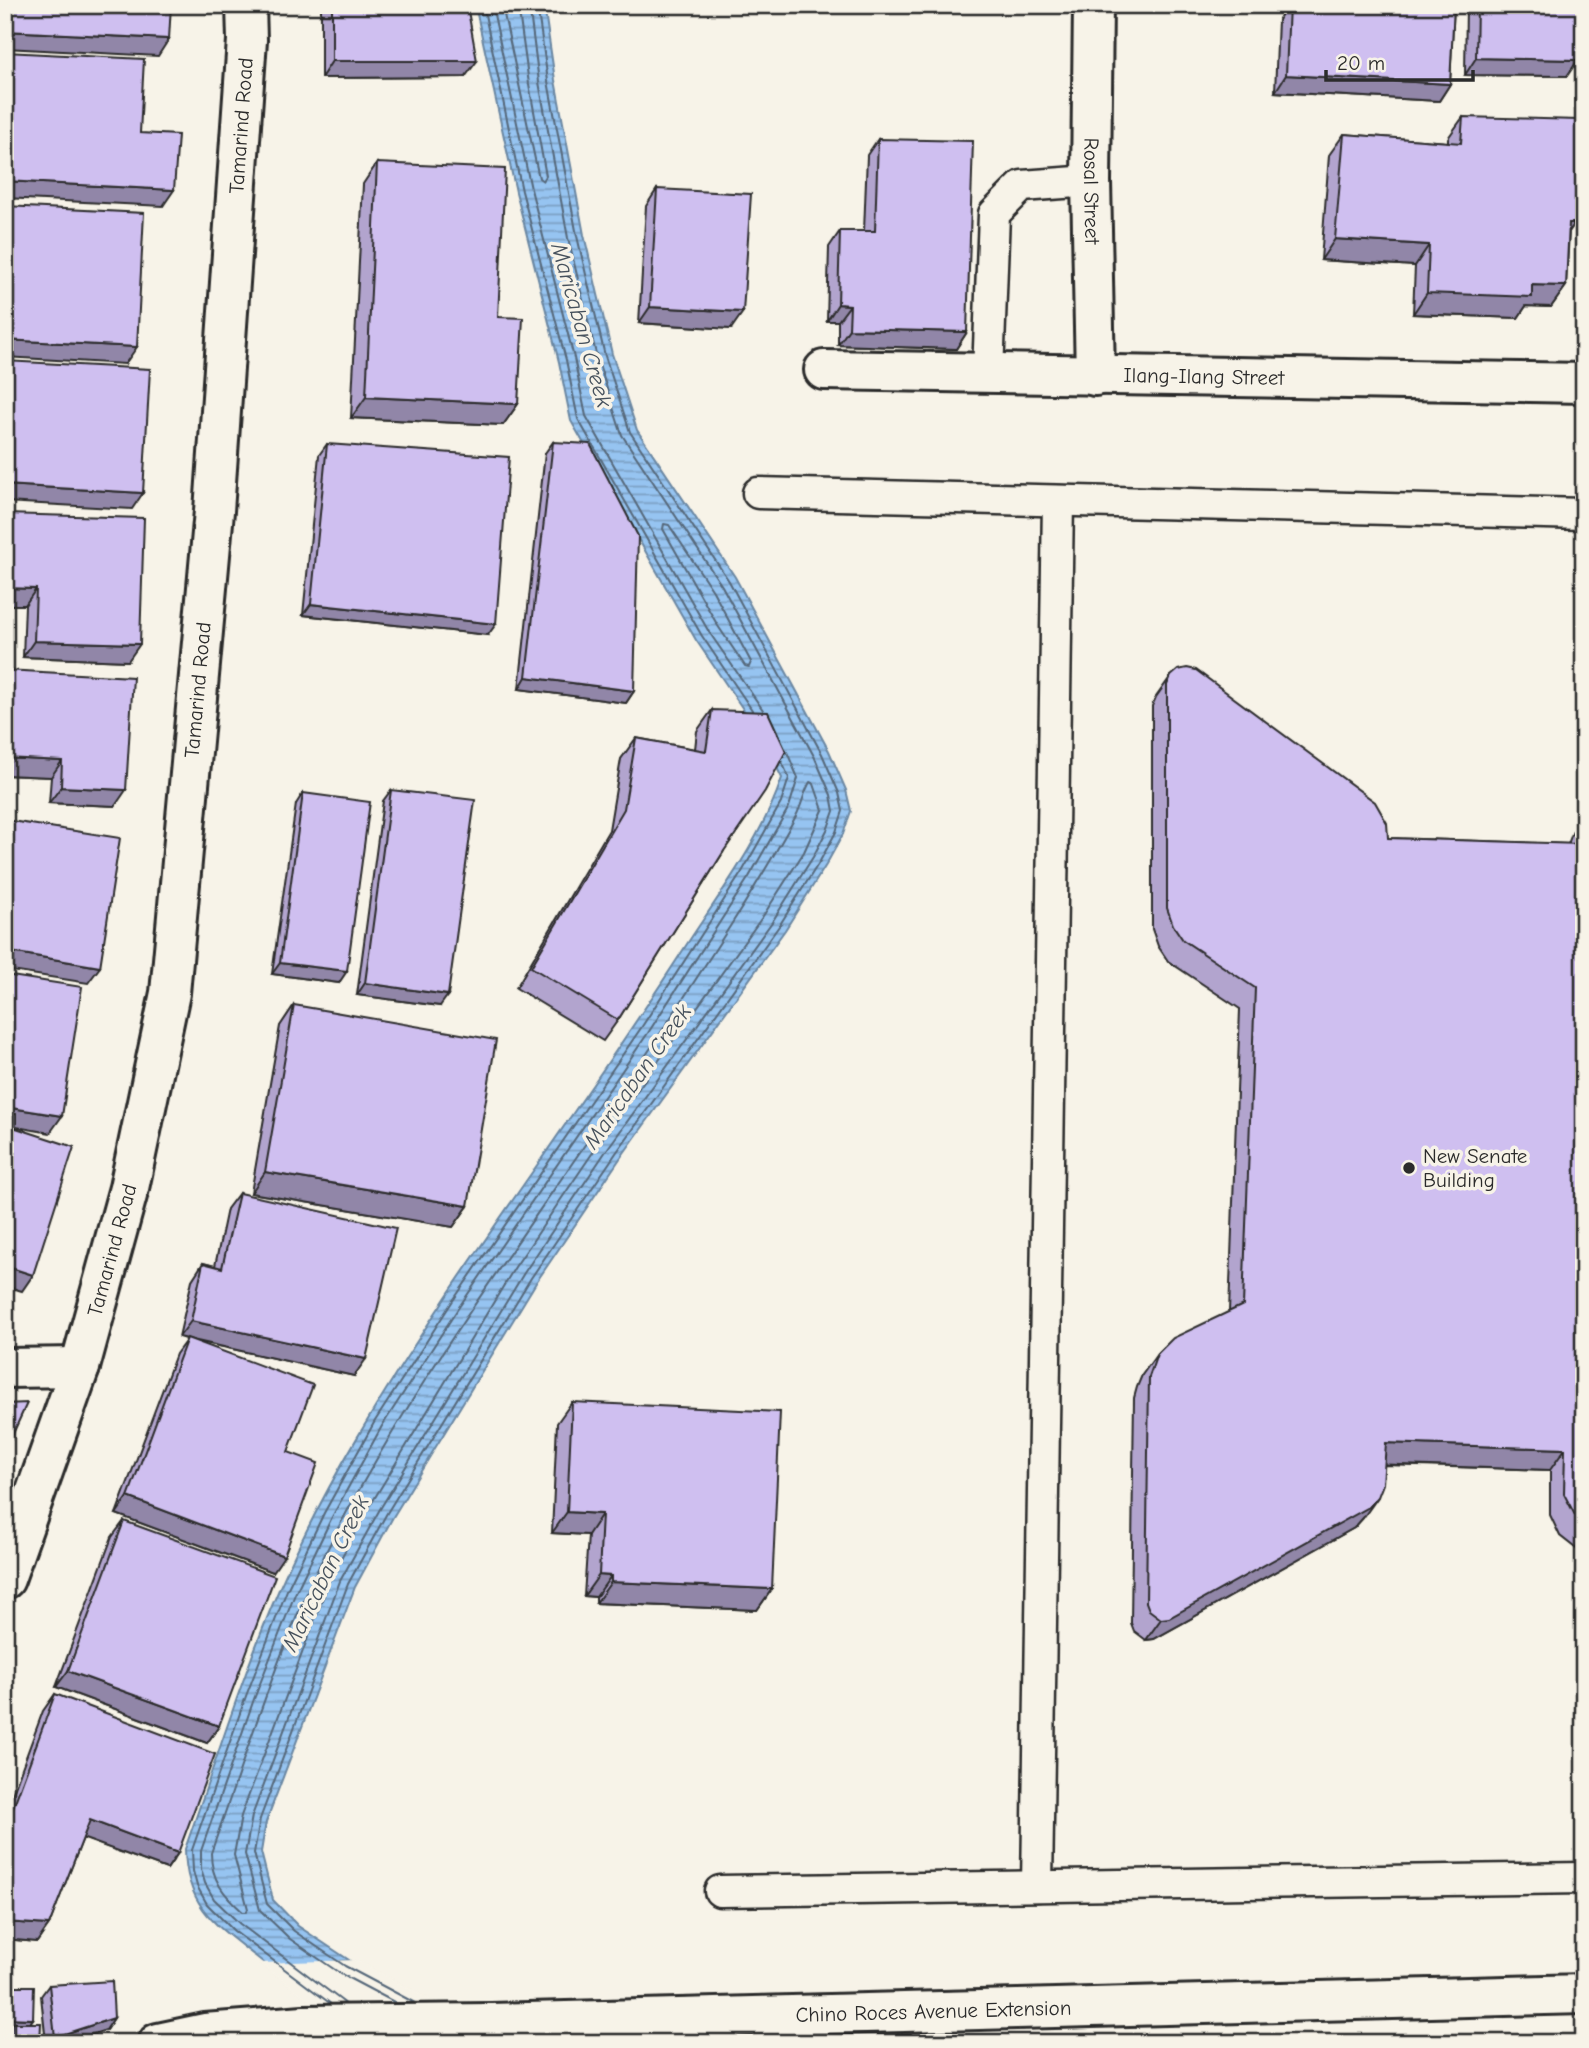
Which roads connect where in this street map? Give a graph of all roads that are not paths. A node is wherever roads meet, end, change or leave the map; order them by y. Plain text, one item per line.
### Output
1 (247, 5) edge
2 (1093, 5) edge
3 (1091, 181) junction
4 (824, 370) dead end
5 (988, 374) junction
6 (1095, 376) junction
7 (1584, 383) edge
8 (758, 493) dead end
9 (1058, 500) junction
10 (1584, 514) edge
11 (80, 1367) junction
12 (5, 1368) edge
13 (5, 1579) edge
14 (1584, 1878) edge
15 (1037, 1886) junction
16 (720, 1891) dead end
17 (1584, 1994) edge
18 (158, 2043) edge

1 - 11 street, Tamarind Road
2 - 3 street, Rosal Street
3 - 5 lane
3 - 6 street, Rosal Street
4 - 5 street, Ilang-Ilang Street
5 - 6 street, Ilang-Ilang Street
6 - 7 street, Ilang-Ilang Street
8 - 9 lane
9 - 10 lane
9 - 15 lane
11 - 12 street
11 - 13 street, Tamarind Road
14 - 15 lane
15 - 16 lane
17 - 18 street, Chino Roces Avenue Extension

